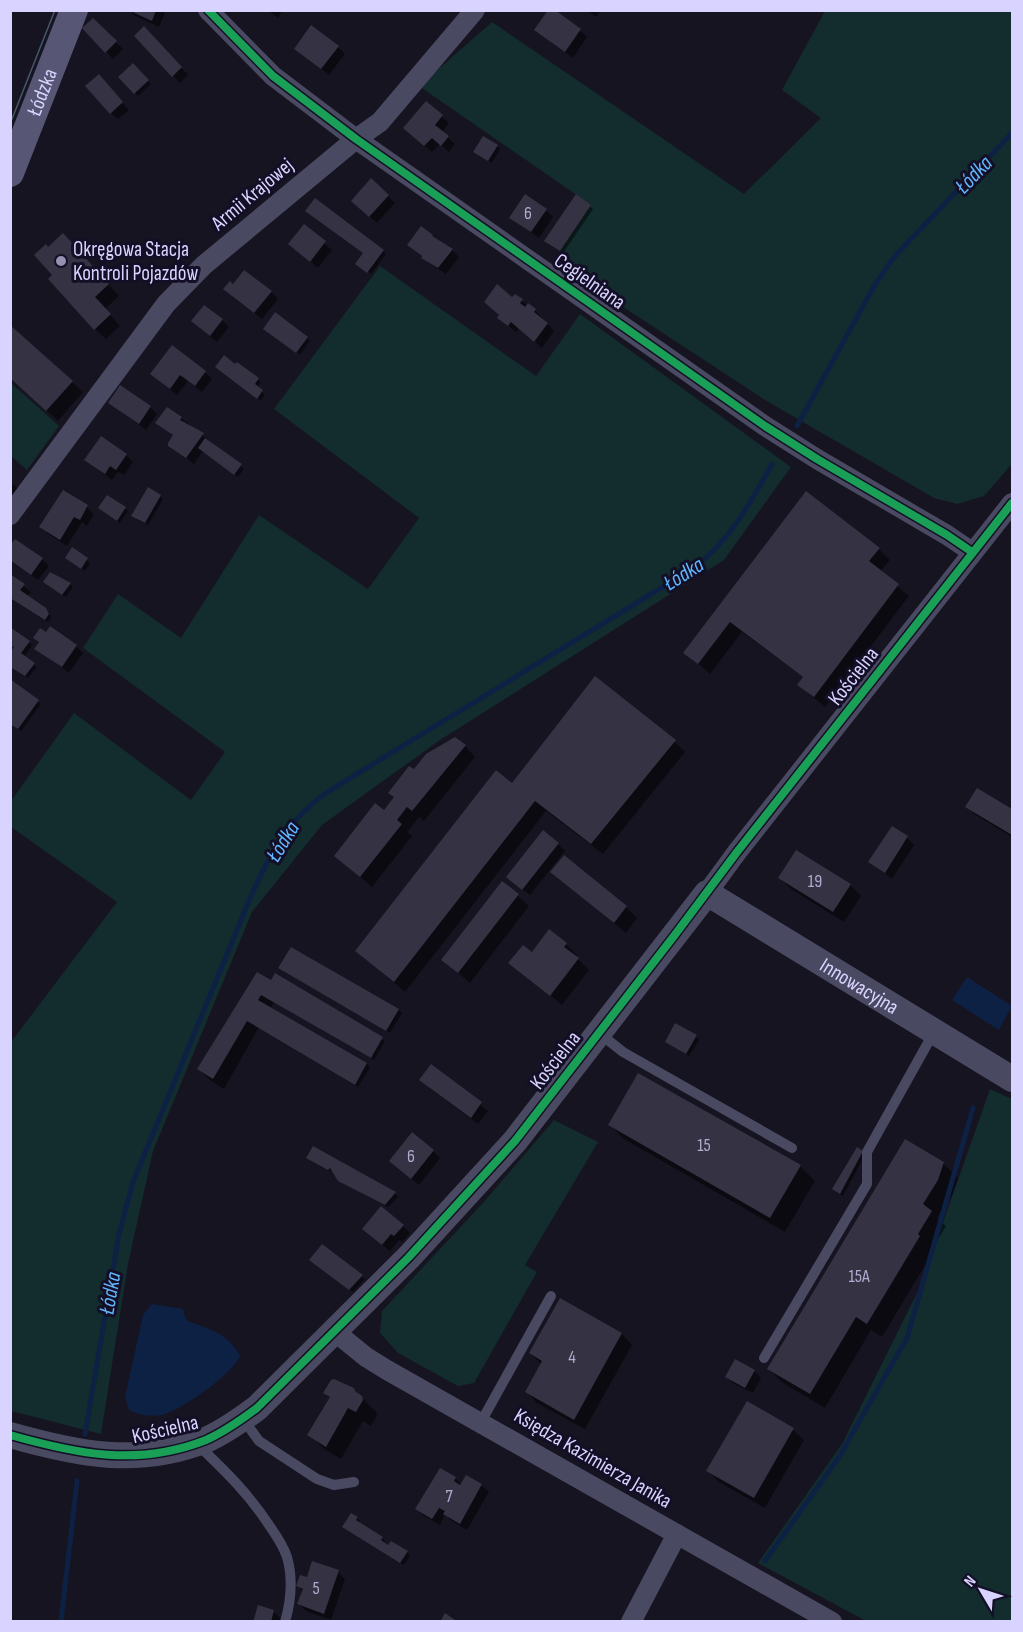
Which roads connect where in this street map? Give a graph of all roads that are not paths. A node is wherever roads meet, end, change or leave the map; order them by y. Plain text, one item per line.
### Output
1 (208, 10) edge
2 (475, 10) edge
3 (68, 19) edge
4 (356, 139) junction
5 (10, 173) edge
6 (1012, 503) edge
7 (10, 515) edge
8 (972, 552) junction
9 (707, 893) junction
10 (934, 1032) junction
11 (599, 1033) junction
12 (1012, 1078) edge
13 (792, 1148) dead end
14 (551, 1296) dead end
15 (334, 1331) junction
16 (764, 1358) dead end
17 (242, 1419) junction
18 (481, 1422) junction
19 (10, 1435) edge
20 (196, 1443) junction
21 (354, 1482) dead end
22 (677, 1534) junction
23 (285, 1622) edge
24 (631, 1622) edge
25 (832, 1622) edge

1 - 4 street, Cegielniana
2 - 4 street, Armii Krajowej
3 - 5 main road, Łódzka
4 - 7 street, Armii Krajowej
4 - 8 street, Cegielniana
6 - 8 street, Kościelna
8 - 9 street, Kościelna
9 - 10 street, Innowacyjna
9 - 11 street, Kościelna
10 - 12 street, Innowacyjna
10 - 16 lane
11 - 13 lane
11 - 15 street, Kościelna
14 - 18 lane
15 - 17 street, Kościelna
15 - 18 street, Księdza Kazimierza Janika
17 - 20 street, Kościelna
17 - 21 lane
18 - 22 street, Księdza Kazimierza Janika
19 - 20 street, Kościelna
20 - 23 lane
22 - 24 street
22 - 25 street, Księdza Kazimierza Janika

